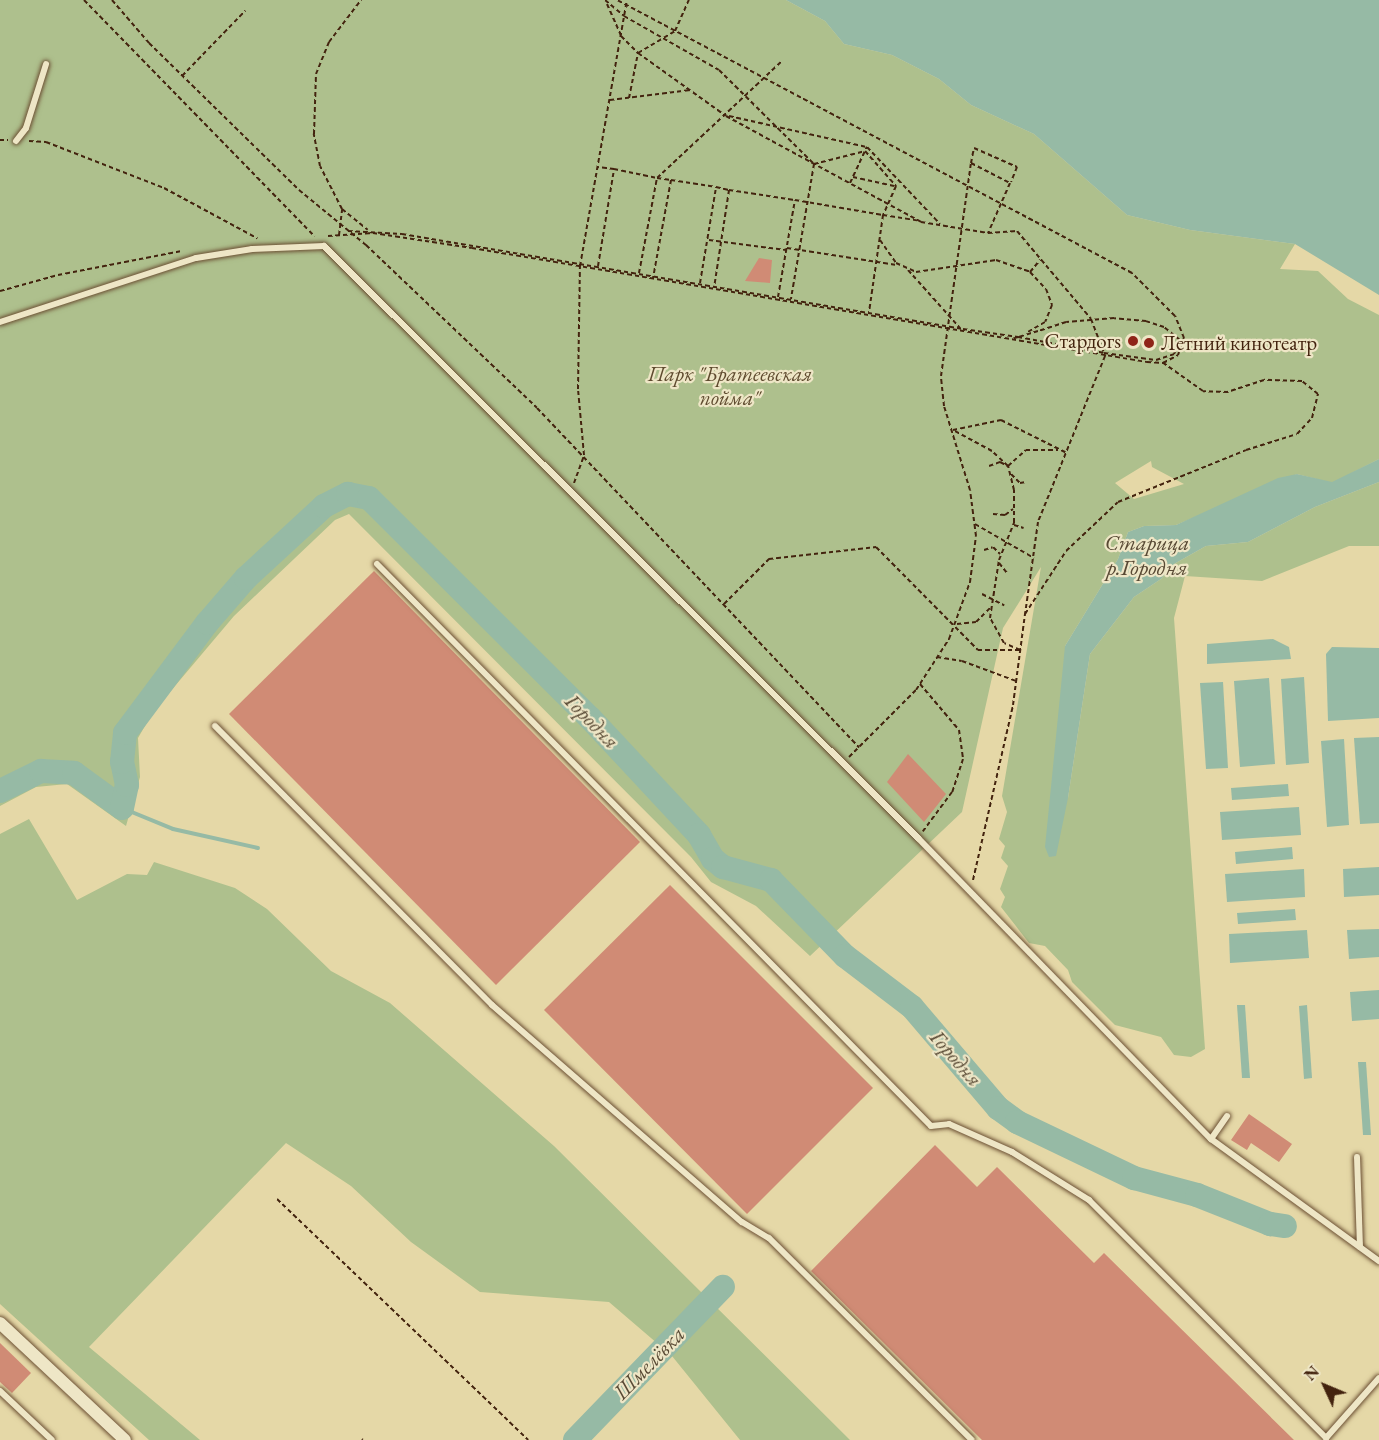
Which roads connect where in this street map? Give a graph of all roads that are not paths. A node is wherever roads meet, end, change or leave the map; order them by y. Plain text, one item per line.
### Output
1 (46, 64) dead end
2 (16, 141) road end
3 (0, 322) edge
4 (377, 564) dead end
5 (215, 726) dead end
6 (1227, 1116) dead end
7 (1211, 1139) junction
8 (1357, 1157) dead end
9 (1360, 1247) junction
10 (1379, 1261) edge
11 (0, 1323) edge
12 (1379, 1378) edge
13 (0, 1391) edge
14 (1327, 1439) edge
15 (52, 1440) edge
16 (124, 1440) edge
17 (972, 1440) edge

1 - 2 lane
3 - 7 lane
4 - 14 lane
5 - 17 lane
6 - 7 lane
7 - 9 lane
8 - 9 lane
9 - 10 lane
11 - 16 street
12 - 14 lane
13 - 15 lane

